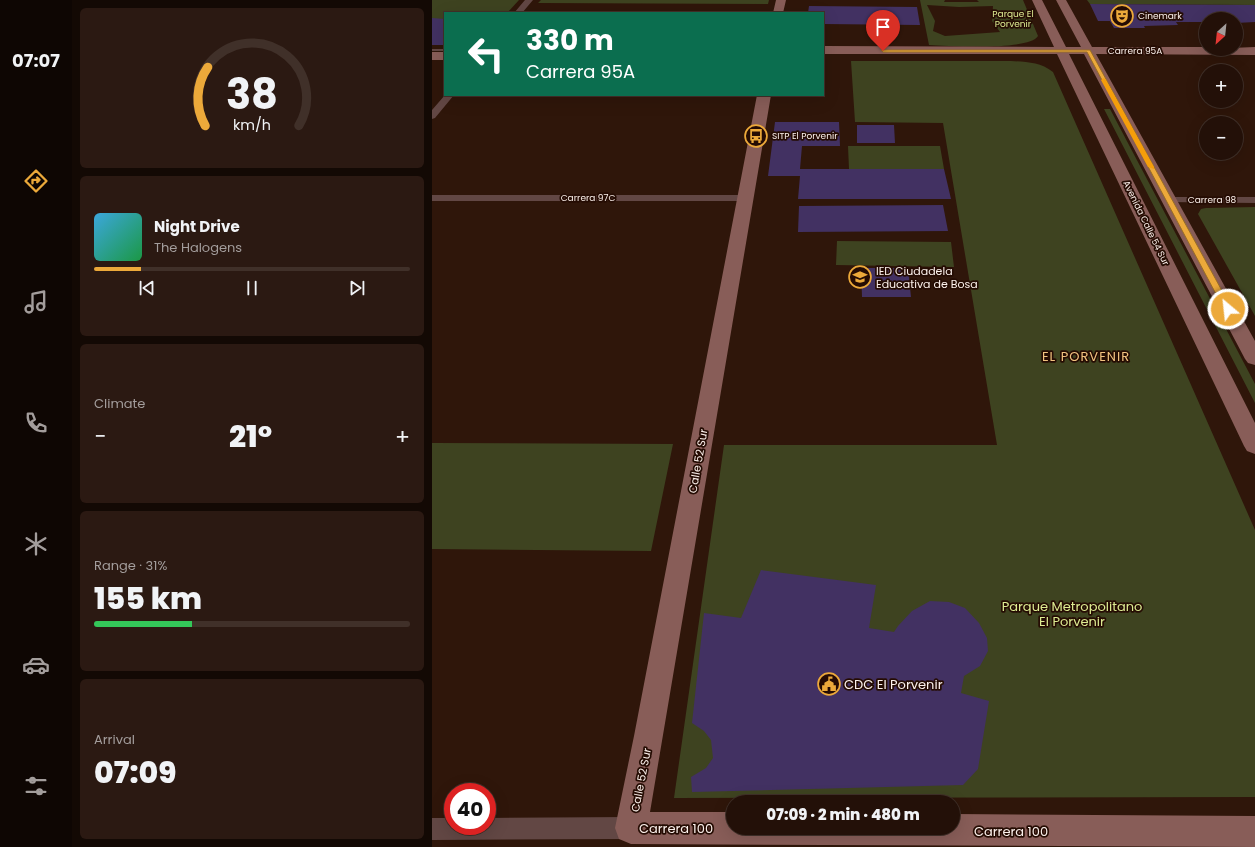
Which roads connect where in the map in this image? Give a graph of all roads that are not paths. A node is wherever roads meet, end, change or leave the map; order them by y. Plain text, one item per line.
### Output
1 (529, 0) edge
2 (781, 0) edge
3 (1037, 0) edge
4 (1061, 0) edge
5 (519, 12) edge
6 (778, 12) edge
7 (432, 50) edge
8 (444, 50) edge
9 (824, 50) edge
10 (1255, 51) edge
11 (1063, 54) junction
12 (1090, 54) junction
13 (432, 56) edge
14 (444, 56) edge
15 (824, 56) edge
16 (1255, 57) edge
17 (449, 96) edge
18 (764, 96) edge
19 (432, 116) edge
20 (432, 198) edge
21 (745, 198) junction
22 (1169, 200) junction
23 (1255, 200) edge
24 (1255, 359) edge
25 (1255, 446) edge
26 (631, 828) junction
27 (432, 829) edge
28 (1255, 832) edge

1 - 5 street
2 - 6 street
3 - 11 street, Avenida Calle 54 Sur
4 - 12 street
7 - 8 lane
9 - 11 street, Carrera 95A
10 - 12 street, Carrera 95A
11 - 12 street, Carrera 95A
11 - 15 street, Carrera 95A
11 - 25 street, Avenida Calle 54 Sur
12 - 16 street, Carrera 95A
12 - 22 street
13 - 14 street
17 - 19 street
18 - 21 street, Calle 52 Sur
20 - 21 street, Carrera 97C
21 - 26 street, Calle 52 Sur
22 - 23 street, Carrera 98
22 - 24 street
26 - 27 street, Carrera 100
26 - 28 street, Carrera 100

